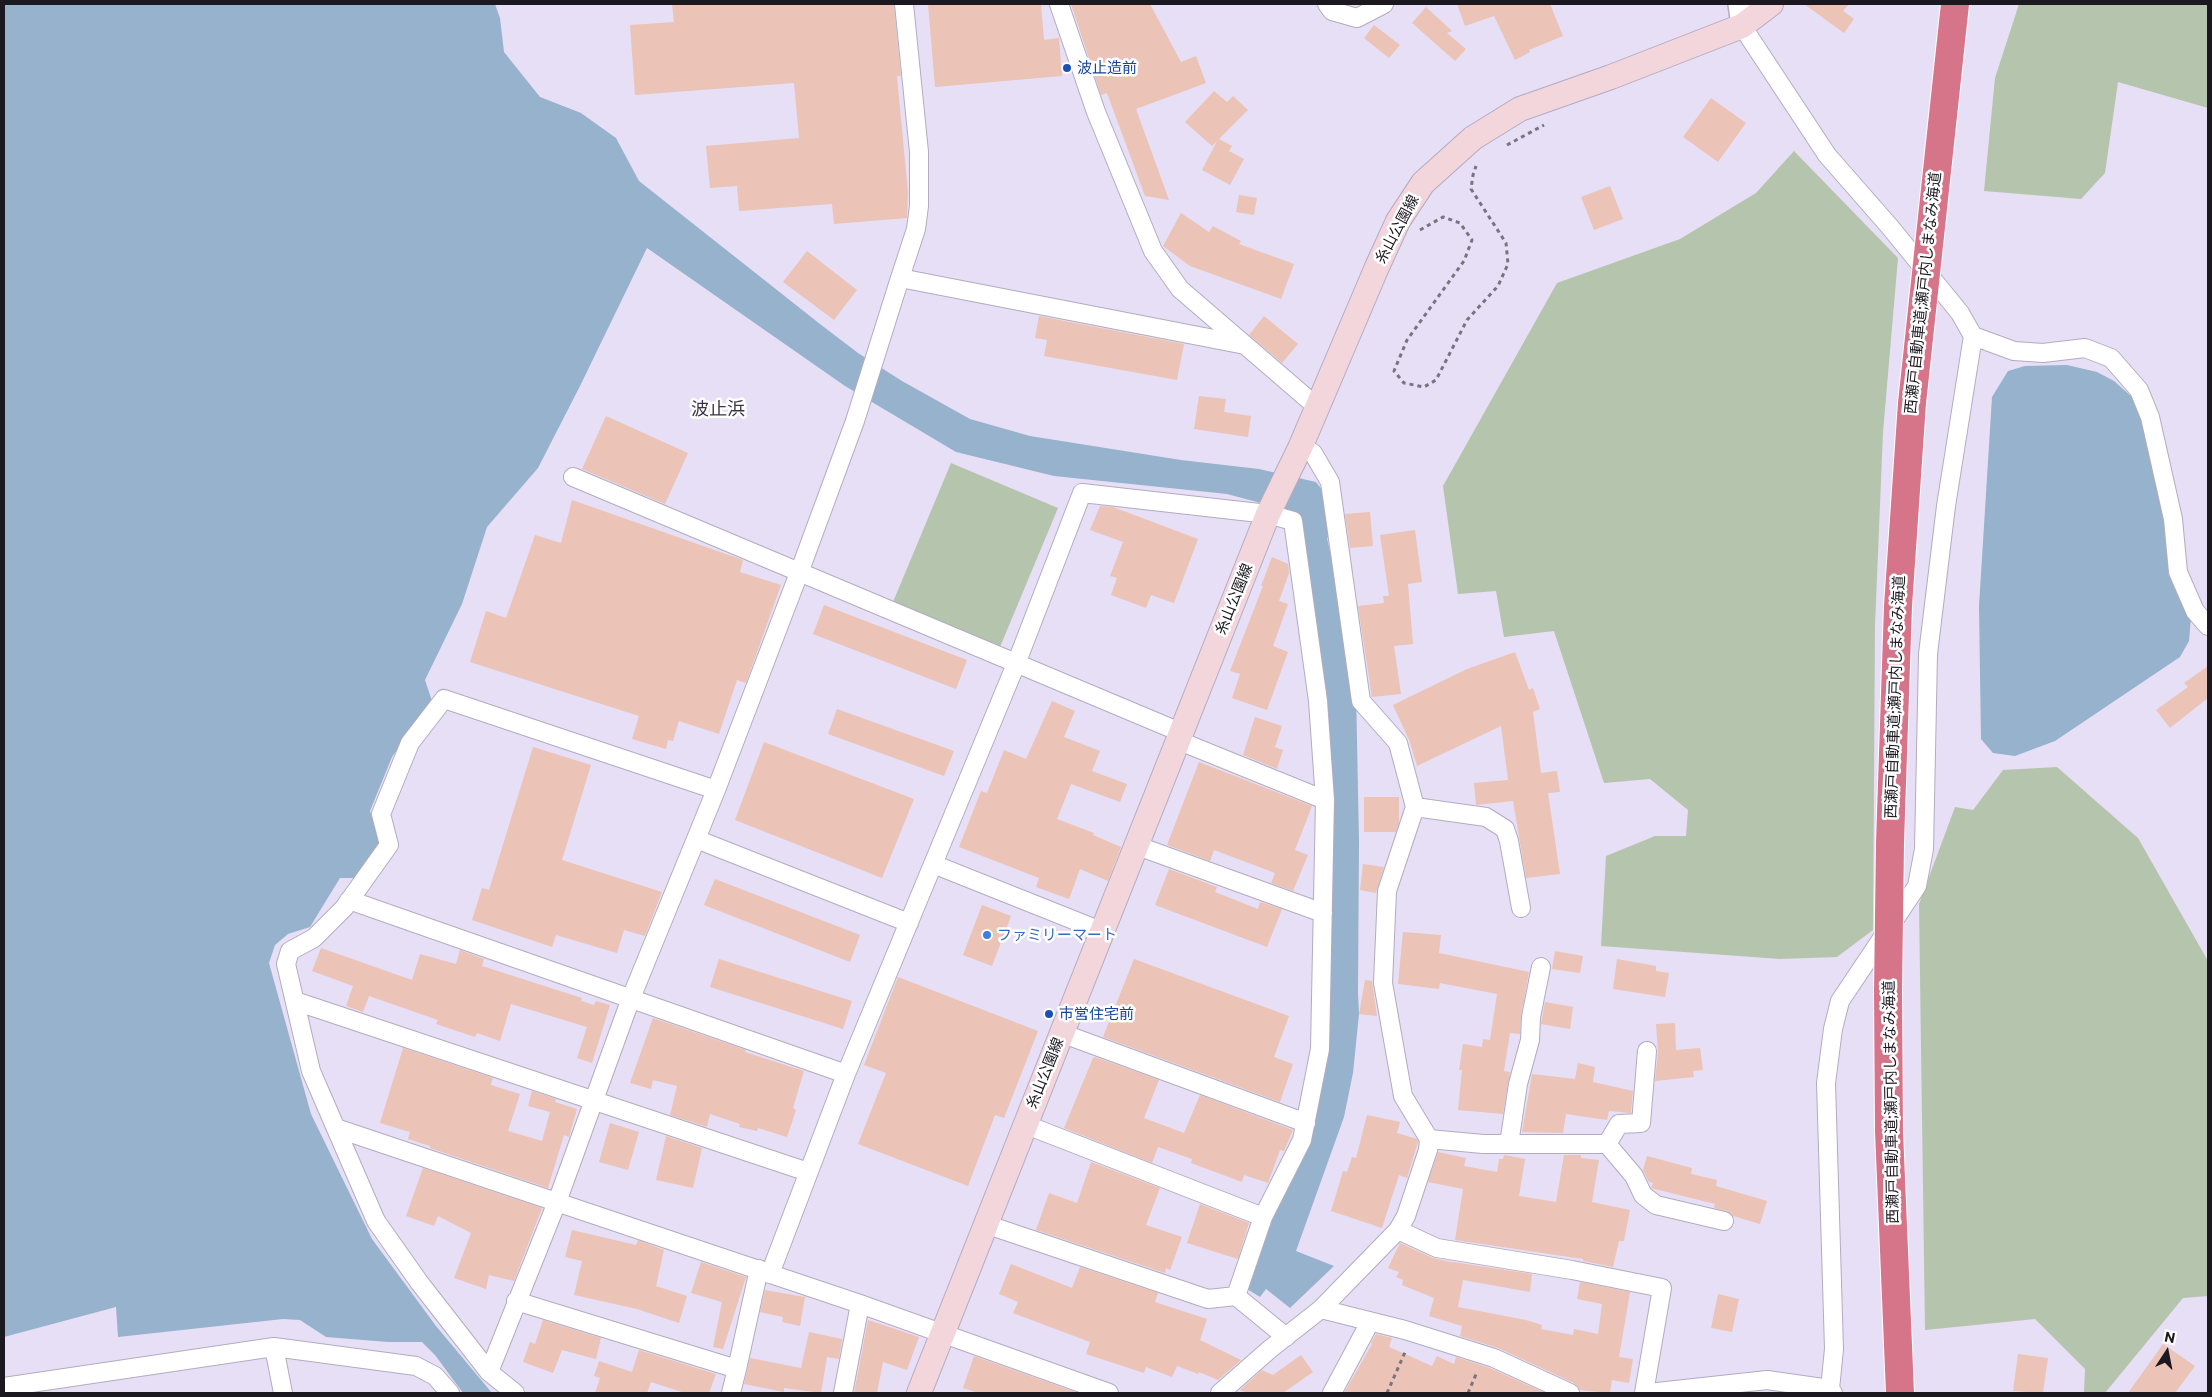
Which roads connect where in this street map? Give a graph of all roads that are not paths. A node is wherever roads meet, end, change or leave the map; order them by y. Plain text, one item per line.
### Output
1 (904, 4) edge
2 (1058, 4) edge
3 (1327, 4) edge
4 (1384, 4) edge
5 (1771, 4) edge
6 (1954, 4) edge
7 (1740, 15) edge
8 (900, 278) junction
9 (1973, 336) junction
10 (1245, 345) junction
11 (1317, 407) junction
12 (1300, 448) junction
13 (573, 477) dead end
14 (1268, 514) junction
15 (799, 573) junction
16 (2208, 626) edge
17 (1016, 664) junction
18 (1178, 736) junction
19 (716, 790) junction
20 (1325, 800) junction
21 (1415, 806) junction
22 (696, 840) junction
23 (1135, 845) junction
24 (933, 864) junction
25 (350, 900) junction
26 (1521, 908) dead end
27 (1323, 912) junction
28 (909, 923) junction
29 (1101, 931) junction
30 (1541, 967) dead end
31 (631, 998) junction
32 (295, 1001) junction
33 (1061, 1033) junction
34 (1647, 1051) dead end
35 (846, 1074) junction
36 (594, 1101) junction
37 (1306, 1123) junction
38 (1024, 1124) junction
39 (336, 1128) junction
40 (1429, 1139) junction
41 (1509, 1144) junction
42 (1607, 1144) junction
43 (808, 1172) junction
44 (557, 1202) junction
45 (1263, 1217) junction
46 (1724, 1221) dead end
47 (985, 1224) junction
48 (1398, 1230) junction
49 (764, 1272) junction
50 (1236, 1296) junction
51 (516, 1301) junction
52 (860, 1304) junction
53 (1321, 1309) junction
54 (1370, 1322) junction
55 (942, 1333) junction
56 (1286, 1336) junction
57 (274, 1347) junction
58 (737, 1368) junction
59 (489, 1372) junction
60 (4, 1386) edge
61 (1832, 1391) edge
62 (283, 1393) edge
63 (450, 1393) edge
64 (515, 1393) edge
65 (731, 1393) edge
66 (843, 1393) edge
67 (919, 1393) edge
68 (1109, 1393) edge
69 (1220, 1393) edge
70 (1332, 1393) edge
71 (1570, 1393) edge
72 (1646, 1393) edge
73 (1900, 1393) edge

1 - 8 street
2 - 10 street
3 - 4 street
5 - 7 main road, 糸山公園線
6 - 73 highway, 西瀬戸自動車道;瀬戸内しまなみ海道, bridge
7 - 9 street
7 - 11 main road, 糸山公園線
8 - 10 street
8 - 15 street
9 - 16 street
9 - 61 street
10 - 11 street
11 - 12 main road, 糸山公園線
12 - 14 main road, 糸山公園線
12 - 21 street
13 - 15 street
14 - 17 street
14 - 18 main road, 糸山公園線
14 - 20 street
15 - 17 street
15 - 19 street
17 - 18 street
17 - 24 street
18 - 20 street
18 - 23 main road, 糸山公園線
19 - 22 street
19 - 25 street
20 - 27 street
21 - 26 street
21 - 40 street
22 - 28 street
22 - 31 street
23 - 27 street
23 - 29 main road, 糸山公園線
24 - 28 street
24 - 29 street
25 - 31 street
25 - 32 street
27 - 37 street
28 - 35 street
29 - 33 main road, 糸山公園線
30 - 41 street
31 - 35 street
31 - 36 street
32 - 36 street
32 - 39 street
33 - 37 street
33 - 38 main road, 糸山公園線
34 - 42 street
35 - 43 street
36 - 43 street
36 - 44 street
37 - 45 street
38 - 45 street
38 - 47 main road, 糸山公園線
39 - 44 street
39 - 59 street
40 - 41 street
40 - 48 street
41 - 42 street
42 - 46 street
43 - 49 street
44 - 49 street
44 - 51 street
45 - 50 street
47 - 50 street
47 - 55 main road, 糸山公園線
48 - 53 street
48 - 72 street
49 - 52 street
49 - 58 street
50 - 56 street
51 - 58 street
51 - 59 street
52 - 55 street
52 - 66 street
53 - 54 street
53 - 56 street
54 - 70 street
54 - 71 street
55 - 67 main road, 糸山公園線
55 - 68 street
56 - 69 street
57 - 60 street
57 - 62 street
57 - 63 street
58 - 65 street
59 - 64 street
61 - 72 street

